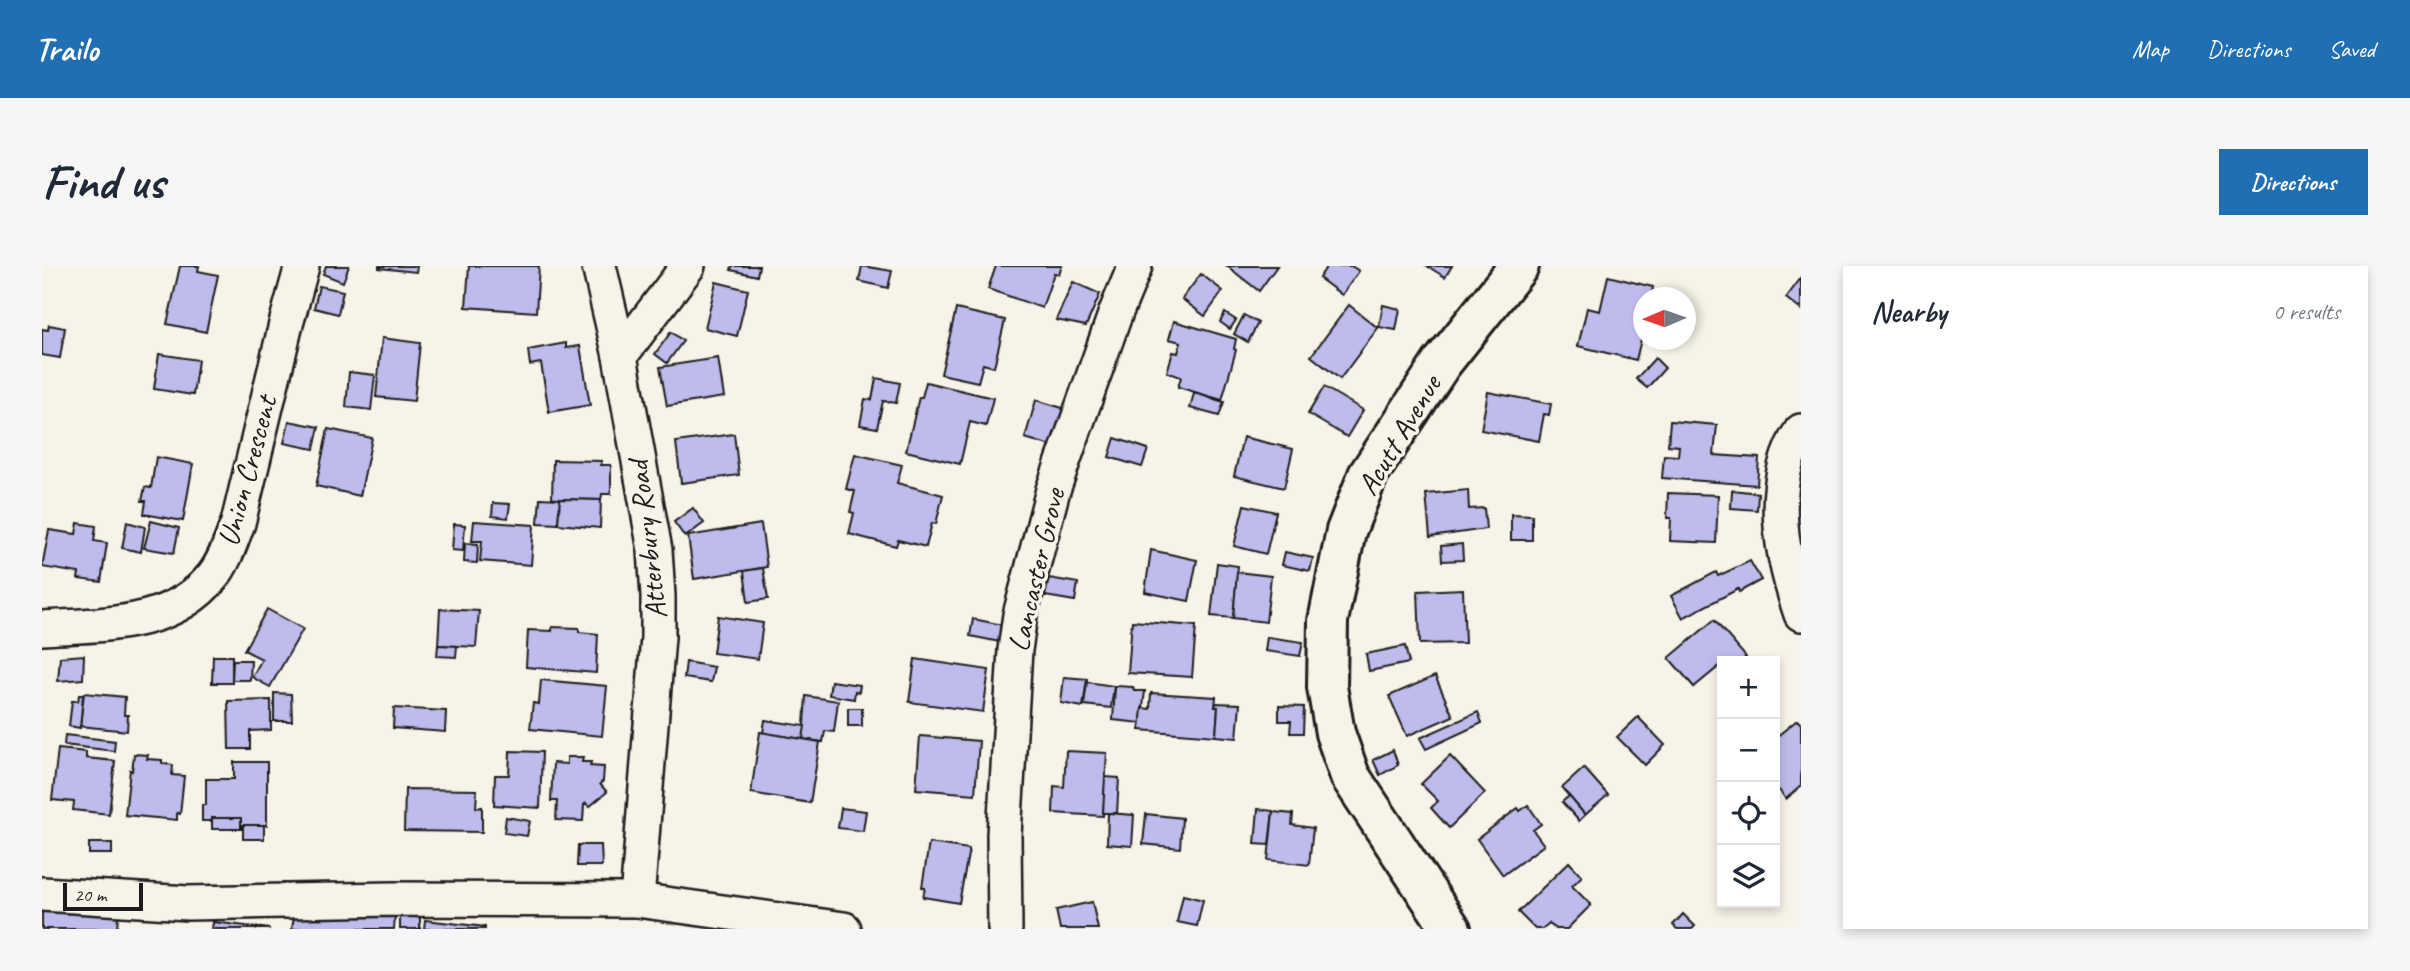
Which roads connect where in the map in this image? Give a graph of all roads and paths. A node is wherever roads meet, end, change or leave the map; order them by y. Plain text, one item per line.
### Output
1 (302, 266) edge
2 (599, 266) edge
3 (688, 266) edge
4 (1135, 266) edge
5 (1519, 266) edge
6 (620, 356) junction
7 (1801, 431) edge
8 (1801, 614) edge
9 (42, 628) edge
10 (42, 894) edge
11 (637, 900) junction
12 (844, 929) edge
13 (1005, 929) edge
14 (1451, 929) edge

1 - 9 street, Union Crescent
2 - 6 street, Atterbury Road
3 - 6 street
4 - 13 street, Lancaster Grove
5 - 14 street, Acutt Avenue
6 - 11 street, Atterbury Road
7 - 8 street
10 - 11 street
11 - 12 street

